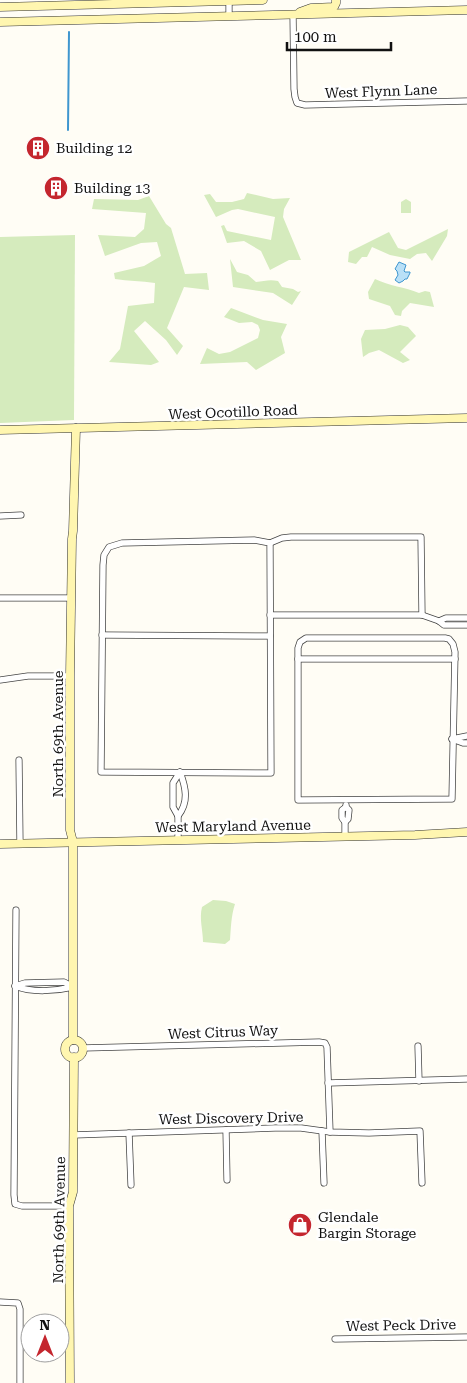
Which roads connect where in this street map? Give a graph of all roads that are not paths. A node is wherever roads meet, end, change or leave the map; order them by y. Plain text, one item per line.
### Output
1 (229, 0) edge
2 (263, 0) edge
3 (336, 0) edge
4 (0, 7) edge
5 (467, 10) edge
6 (293, 14) junction
7 (229, 16) junction
8 (0, 22) edge
9 (467, 101) edge
10 (467, 418) edge
11 (76, 428) junction
12 (0, 430) edge
13 (22, 515) dead end
14 (0, 516) edge
15 (270, 543) junction
16 (0, 598) edge
17 (71, 598) junction
18 (270, 615) junction
19 (422, 615) junction
20 (467, 618) edge
21 (439, 621) junction
22 (467, 625) edge
23 (102, 635) junction
24 (270, 636) junction
25 (298, 659) junction
26 (454, 659) junction
27 (70, 676) junction
28 (0, 680) edge
29 (467, 736) edge
30 (452, 739) junction
31 (467, 743) edge
32 (19, 760) dead end
33 (180, 772) junction
34 (346, 800) junction
35 (178, 816) junction
36 (467, 832) edge
37 (345, 836) junction
38 (178, 840) junction
39 (73, 842) junction
40 (0, 844) edge
41 (20, 844) junction
42 (16, 910) dead end
43 (15, 986) junction
44 (74, 987) junction
45 (74, 1040) junction
46 (418, 1046) dead end
47 (82, 1048) junction
48 (74, 1057) junction
49 (467, 1079) edge
50 (419, 1081) junction
51 (328, 1083) junction
52 (226, 1130) junction
53 (322, 1131) junction
54 (330, 1132) junction
55 (129, 1133) junction
56 (72, 1135) junction
57 (227, 1180) dead end
58 (324, 1182) dead end
59 (422, 1183) dead end
60 (131, 1185) dead end
61 (69, 1206) junction
62 (0, 1302) edge
63 (467, 1336) edge
64 (335, 1339) dead end
65 (20, 1383) edge
66 (70, 1383) edge

1 - 2 street
1 - 4 street
1 - 7 street
3 - 6 street
5 - 6 street
6 - 7 street
6 - 9 street, West Flynn Lane
7 - 8 street
10 - 11 street, West Ocotillo Road
11 - 12 street, West Ocotillo Road
11 - 17 street, North 69th Avenue
13 - 14 street
15 - 18 street
15 - 19 street
15 - 23 street
16 - 17 street
17 - 27 street, North 69th Avenue
18 - 19 street
18 - 24 street
19 - 21 street
20 - 21 street
21 - 22 street
23 - 24 street
23 - 33 street
24 - 33 street
25 - 26 street
25 - 26 street
25 - 34 street
26 - 30 street
27 - 28 street
27 - 39 street, North 69th Avenue
29 - 30 street
30 - 31 street
30 - 34 street
32 - 41 street
33 - 35 street
33 - 35 street
34 - 37 street
35 - 38 street
36 - 37 street, West Maryland Avenue
37 - 38 street, West Maryland Avenue
38 - 39 street, West Maryland Avenue
39 - 41 street, West Maryland Avenue
39 - 44 street, North 69th Avenue
40 - 41 street, West Maryland Avenue
42 - 43 street
43 - 44 street
43 - 61 street
44 - 45 street, North 69th Avenue
45 - 47 street
45 - 48 street, North 69th Avenue
46 - 50 street
47 - 48 street
47 - 51 street, West Citrus Way
48 - 56 street, North 69th Avenue
49 - 50 street
50 - 51 street
51 - 54 street, West Citrus Way
52 - 53 street, West Discovery Drive
52 - 55 street, West Discovery Drive
52 - 57 street
53 - 54 street, West Discovery Drive
53 - 58 street
54 - 59 street, West Discovery Drive
55 - 56 street, West Discovery Drive
55 - 60 street
56 - 61 street, North 69th Avenue
61 - 66 street, North 69th Avenue
62 - 65 street
63 - 64 street, West Peck Drive

